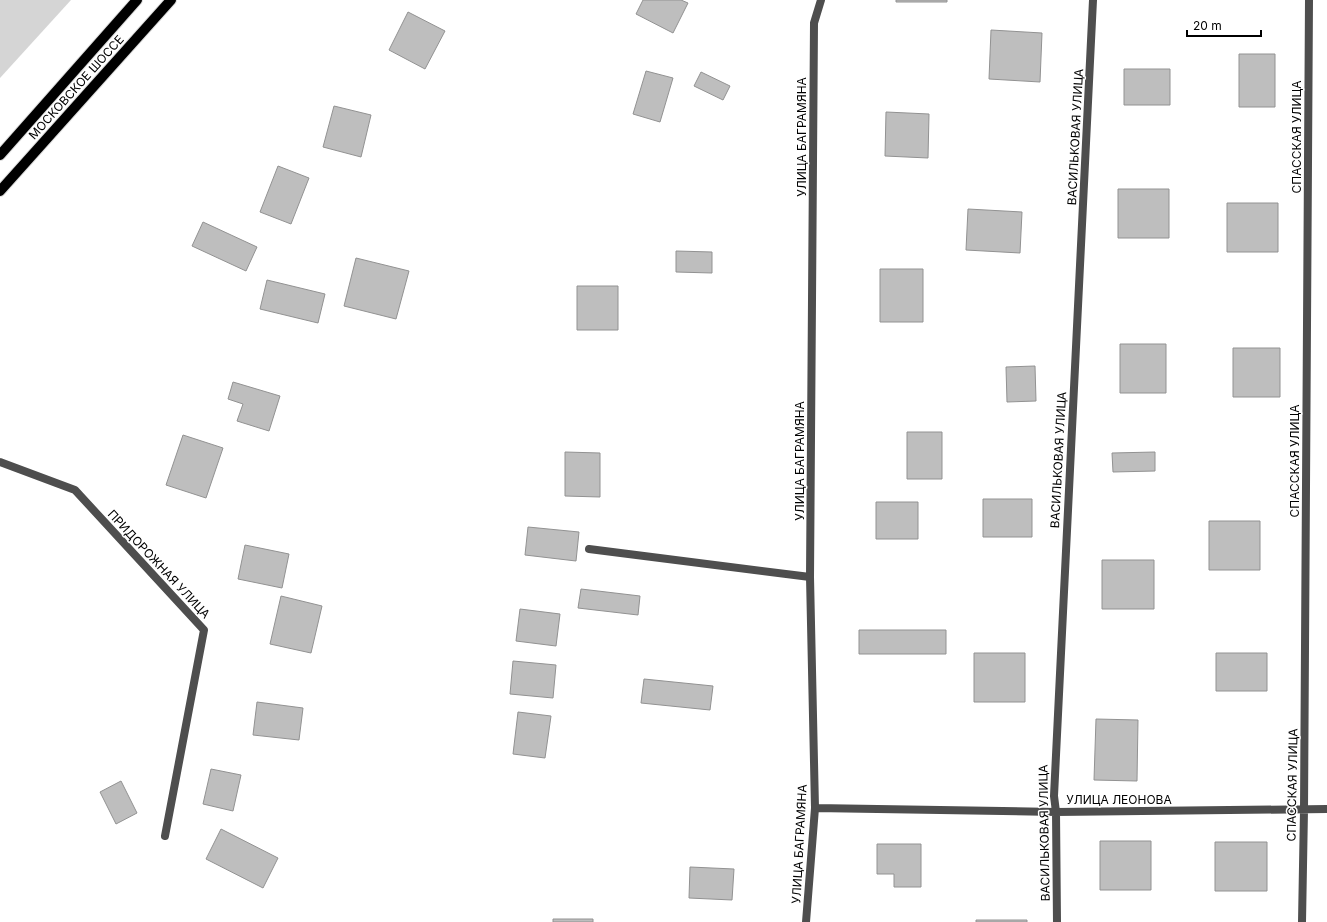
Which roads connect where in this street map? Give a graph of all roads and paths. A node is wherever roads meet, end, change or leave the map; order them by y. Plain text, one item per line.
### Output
1 (137, 0) edge
2 (171, 0) edge
3 (821, 0) edge
4 (1094, 0) edge
5 (1309, 0) edge
6 (0, 154) edge
7 (0, 191) edge
8 (0, 462) edge
9 (589, 549) dead end
10 (810, 577) junction
11 (815, 808) junction
12 (1327, 809) edge
13 (1304, 810) junction
14 (1056, 812) junction
15 (165, 836) dead end
16 (806, 922) edge
17 (1057, 922) edge
18 (1302, 922) edge

1 - 6 main road, МОСКОВСКОЕ ШОССЕ
2 - 7 main road, МОСКОВСКОЕ ШОССЕ
3 - 10 street, УЛИЦА БАГРАМЯНА
4 - 14 street, ВАСИЛЬКОВАЯ УЛИЦА
5 - 13 street, СПАССКАЯ УЛИЦА
8 - 15 street, ПРИДОРОЖНАЯ УЛИЦА
9 - 10 street
10 - 11 street, УЛИЦА БАГРАМЯНА
11 - 14 street, УЛИЦА ЛЕОНОВА
11 - 16 street, УЛИЦА БАГРАМЯНА
12 - 13 street, УЛИЦА ЛЕОНОВА
13 - 14 street, УЛИЦА ЛЕОНОВА
13 - 18 street, СПАССКАЯ УЛИЦА
14 - 17 street, ВАСИЛЬКОВАЯ УЛИЦА

